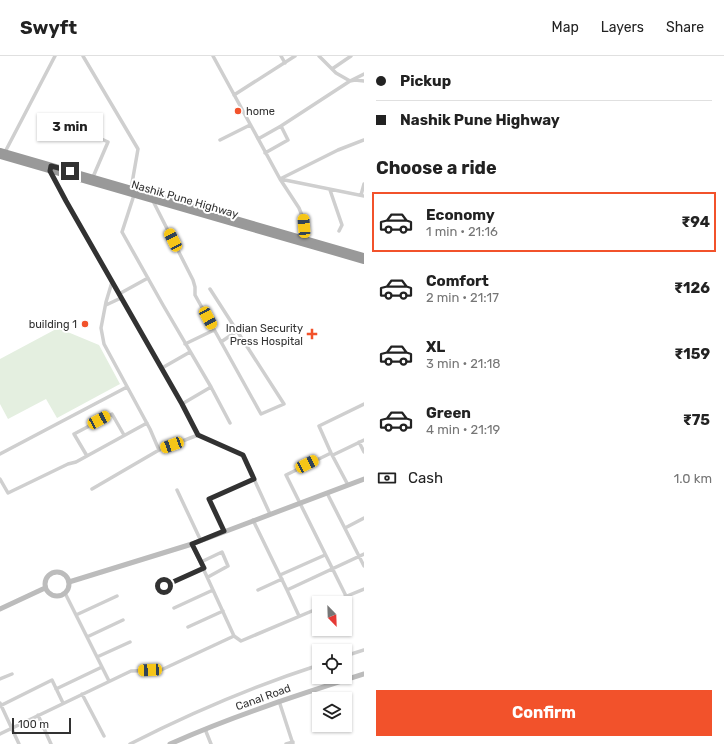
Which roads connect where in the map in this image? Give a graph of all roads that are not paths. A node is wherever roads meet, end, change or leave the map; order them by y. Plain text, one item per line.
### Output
1 (55, 56) edge
2 (84, 56) edge
3 (212, 56) edge
4 (281, 56) edge
5 (295, 56) edge
6 (319, 56) edge
7 (351, 56) edge
8 (285, 63) junction
9 (332, 69) junction
10 (364, 74) edge
11 (350, 81) junction
12 (364, 81) edge
13 (234, 95) junction
14 (250, 125) junction
15 (281, 126) junction
16 (95, 136) dead end
17 (258, 139) junction
18 (220, 140) dead end
19 (364, 140) edge
20 (2, 153) edge
21 (265, 153) junction
22 (51, 169) junction
23 (93, 177) junction
24 (280, 179) junction
25 (364, 184) edge
26 (131, 189) junction
27 (330, 190) junction
28 (134, 195) junction
29 (362, 196) edge
30 (153, 200) junction
31 (339, 231) dead end
32 (298, 241) junction
33 (364, 256) edge
34 (364, 261) edge
35 (148, 278) junction
36 (112, 282) junction
37 (210, 289) dead end
38 (119, 294) junction
39 (121, 298) junction
40 (106, 305) junction
41 (214, 330) junction
42 (237, 331) junction
43 (220, 342) junction
44 (186, 344) junction
45 (190, 352) junction
46 (162, 368) junction
47 (127, 387) junction
48 (211, 387) junction
49 (182, 404) junction
50 (364, 404) edge
51 (146, 423) junction
52 (230, 423) dead end
53 (124, 435) junction
54 (198, 435) junction
55 (364, 440) edge
56 (359, 442) junction
57 (159, 450) junction
58 (364, 452) edge
59 (0, 454) edge
60 (332, 454) junction
61 (87, 456) junction
62 (364, 478) edge
63 (0, 479) edge
64 (254, 479) junction
65 (348, 485) junction
66 (92, 489) dead end
67 (177, 490) dead end
68 (327, 493) junction
69 (299, 503) junction
70 (270, 514) junction
71 (364, 518) edge
72 (253, 520) junction
73 (345, 528) junction
74 (224, 531) junction
75 (201, 541) junction
76 (192, 544) junction
77 (364, 554) edge
78 (325, 555) junction
79 (359, 557) junction
80 (201, 562) junction
81 (364, 566) edge
82 (204, 568) junction
83 (332, 569) junction
84 (208, 577) junction
85 (281, 577) junction
86 (69, 582) junction
87 (164, 586) dead end
88 (45, 588) junction
89 (364, 589) edge
90 (213, 590) junction
91 (258, 590) dead end
92 (287, 590) junction
93 (65, 593) junction
94 (117, 596) dead end
95 (346, 596) joint
96 (174, 608) dead end
97 (0, 609) edge
98 (223, 611) junction
99 (312, 611) edge
100 (76, 615) junction
101 (299, 616) junction
102 (123, 620) dead end
103 (188, 628) dead end
104 (234, 636) junction
105 (87, 637) junction
106 (130, 642) dead end
107 (364, 650) edge
108 (352, 654) edge
109 (97, 658) junction
110 (102, 667) junction
111 (312, 667) edge
112 (12, 674) dead end
113 (364, 674) edge
114 (0, 679) edge
115 (109, 681) junction
116 (56, 689) junction
117 (82, 694) junction
118 (279, 702) junction
119 (63, 704) junction
120 (0, 705) edge
121 (38, 716) junction
122 (12, 728) junction
123 (205, 729) junction
124 (0, 734) edge
125 (104, 736) dead end
126 (293, 743) edge
127 (19, 744) edge
128 (51, 744) edge
129 (130, 744) edge
130 (170, 744) edge
131 (211, 744) edge
132 (286, 744) edge

1 - 20 street
2 - 26 street
3 - 13 street
4 - 8 street
5 - 8 street
6 - 9 street
7 - 9 street
8 - 13 street
9 - 11 street
10 - 11 street
11 - 12 street
11 - 15 street
13 - 14 street
14 - 17 street
14 - 18 street
15 - 17 street
15 - 21 street
16 - 23 street
17 - 21 street
19 - 24 street
20 - 22 highway, Nashik Pune Highway
21 - 24 street
22 - 23 highway, Nashik Pune Highway
22 - 28 highway, Nashik Pune Highway
22 - 36 street
23 - 26 highway, Nashik Pune Highway
24 - 27 street
24 - 32 street
25 - 29 street
26 - 32 highway, Nashik Pune Highway
27 - 29 street
27 - 31 street
28 - 30 highway, Nashik Pune Highway
28 - 35 street
30 - 32 highway, Nashik Pune Highway
30 - 41 street
32 - 33 highway, Nashik Pune Highway
32 - 34 highway, Nashik Pune Highway
35 - 38 street
35 - 44 street
36 - 38 street
36 - 40 street
37 - 42 street
38 - 39 street
39 - 40 street
39 - 46 street
40 - 47 street
41 - 43 street
41 - 44 street
42 - 43 street
42 - 43 street
44 - 45 street
45 - 46 street
45 - 48 street
46 - 49 street
47 - 51 street
47 - 59 street
48 - 49 street
48 - 52 street
49 - 54 street
50 - 60 street
51 - 53 street
51 - 57 street
53 - 61 street
53 - 61 street
54 - 57 street
54 - 64 street
55 - 56 street
56 - 58 street
56 - 60 street
57 - 66 street
60 - 65 street
60 - 69 street
61 - 63 street
62 - 65 street
64 - 70 street
64 - 74 street
65 - 68 street
67 - 75 street
68 - 69 street
68 - 73 street
69 - 70 street
69 - 78 street
70 - 72 street
71 - 73 street
72 - 74 street
72 - 85 street
73 - 79 street
74 - 75 street
75 - 76 street
76 - 80 street
76 - 86 street
77 - 79 street
78 - 83 street
78 - 85 street
79 - 81 street
79 - 83 street
80 - 82 street
80 - 84 street
82 - 84 street
82 - 87 street
83 - 92 street
83 - 95 street
84 - 90 street
85 - 91 street
85 - 92 street
86 - 88 street
86 - 93 street
88 - 93 street
88 - 97 street
89 - 95 street
90 - 96 street
90 - 98 street
92 - 101 street
93 - 100 street
94 - 100 street
98 - 103 street
98 - 104 street
99 - 101 street
100 - 105 street
101 - 104 street
102 - 105 street
104 - 115 street
105 - 109 street
106 - 109 street
107 - 108 street
109 - 110 street
110 - 115 street
110 - 116 street
111 - 129 street
112 - 114 street
113 - 118 street, Canal Road
115 - 117 street
116 - 119 street
116 - 120 street
117 - 119 street
117 - 125 street
118 - 123 street, Canal Road
118 - 126 street
119 - 121 street
120 - 122 street
121 - 122 street
121 - 128 street
122 - 124 street
122 - 127 street
123 - 130 street, Canal Road
123 - 131 street
126 - 132 street

